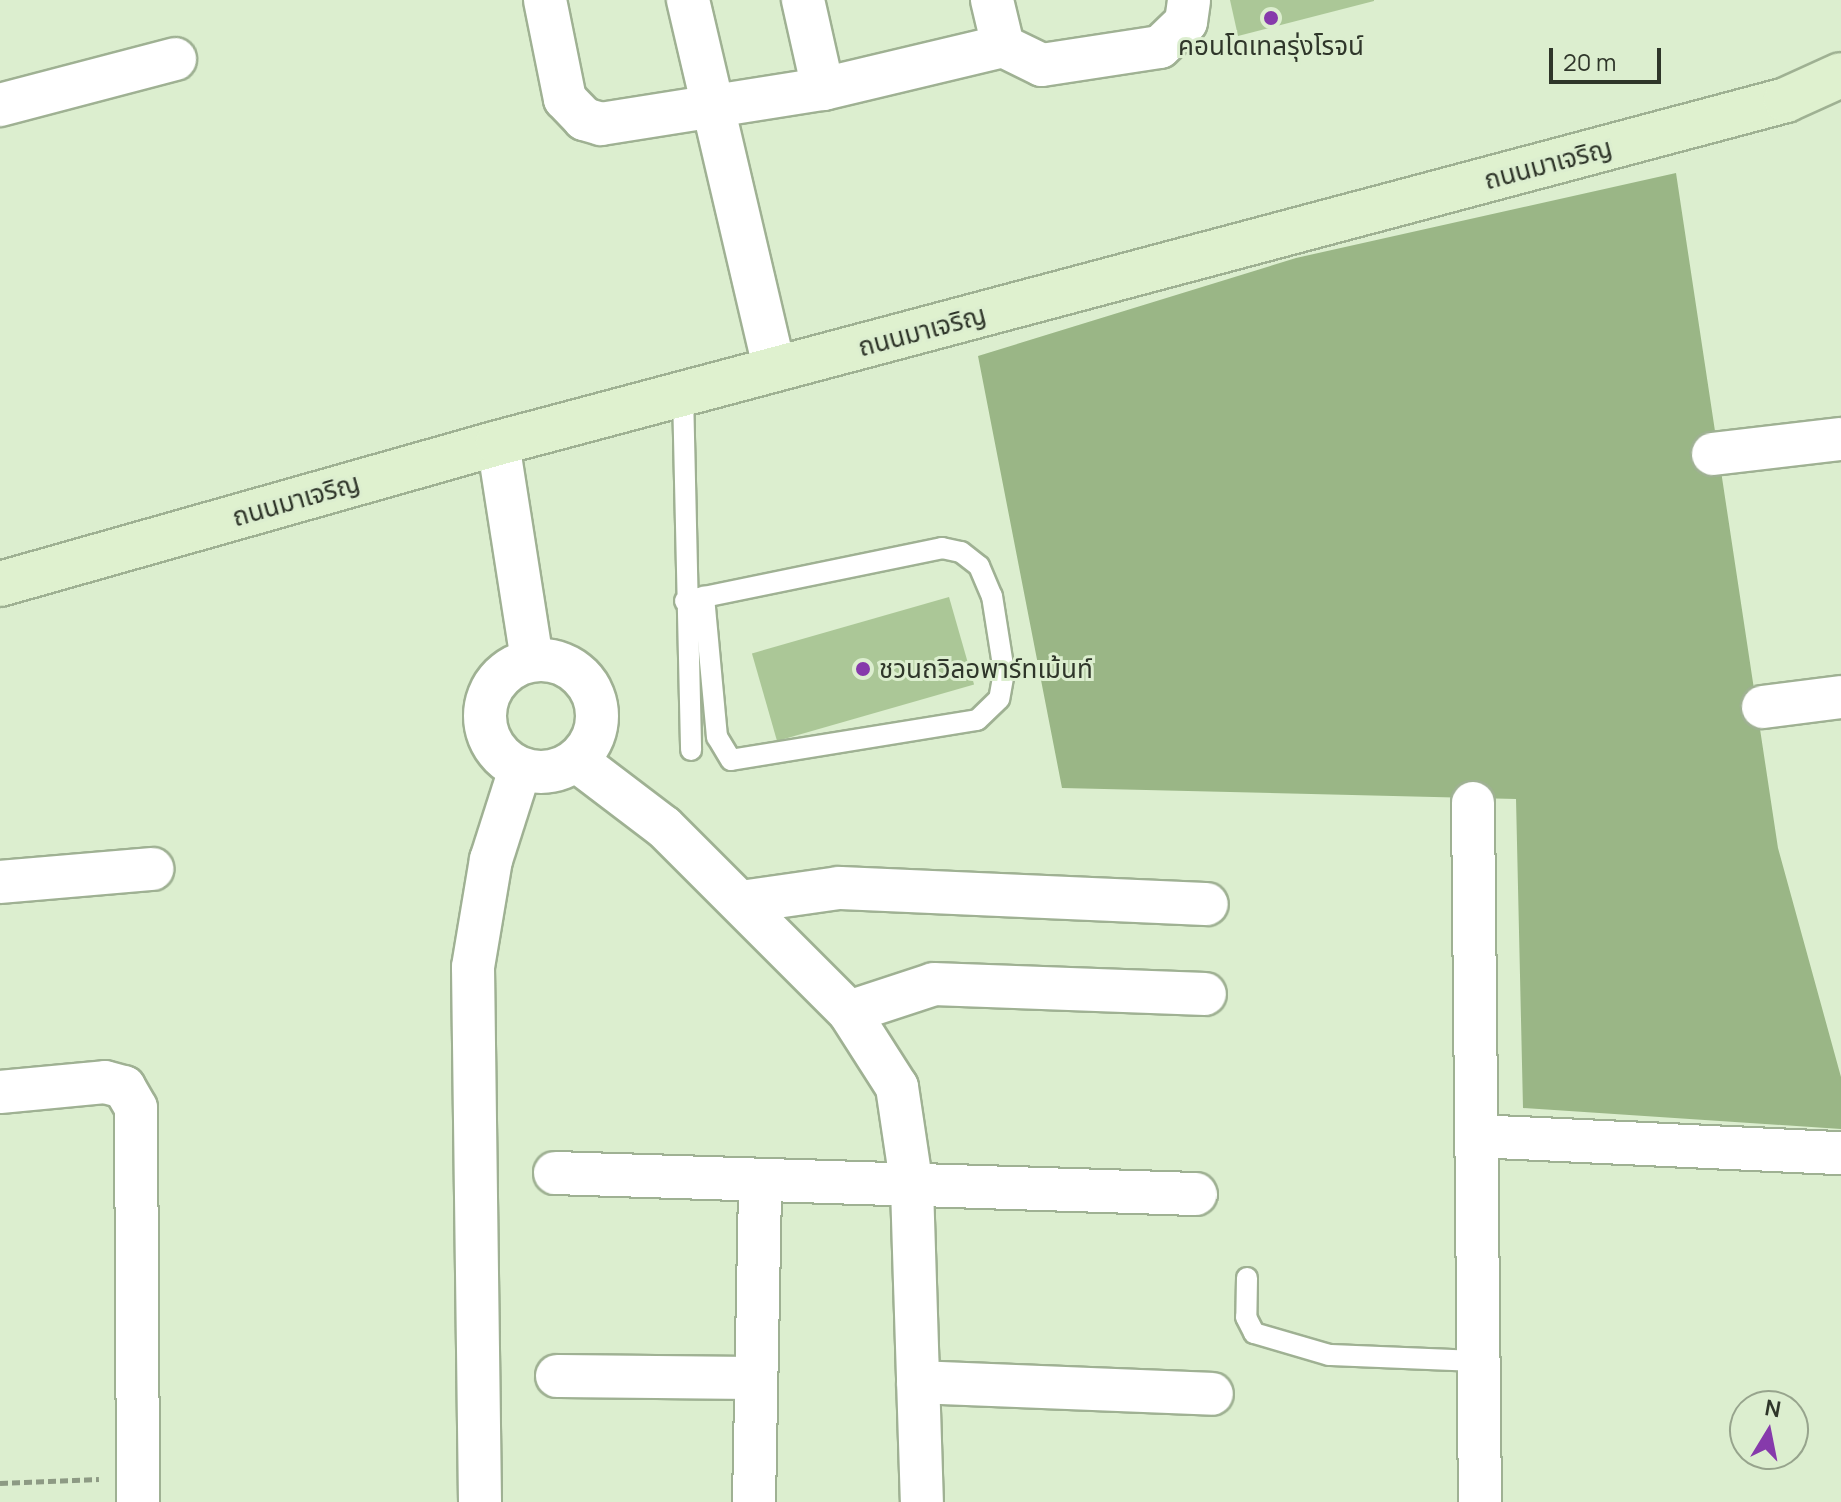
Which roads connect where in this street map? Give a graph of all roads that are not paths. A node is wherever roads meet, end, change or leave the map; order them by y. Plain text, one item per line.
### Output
1 (545, 0) edge
2 (688, 0) edge
3 (803, 0) edge
4 (992, 0) edge
5 (1189, 0) edge
6 (1003, 46) junction
7 (175, 59) dead end
8 (1841, 75) edge
9 (823, 89) junction
10 (0, 105) edge
11 (714, 108) junction
12 (775, 370) junction
13 (683, 393) junction
14 (1841, 439) edge
15 (498, 443) junction
16 (1713, 454) dead end
17 (0, 584) edge
18 (695, 599) junction
19 (532, 660) junction
20 (1841, 697) edge
21 (1763, 707) dead end
22 (691, 750) dead end
23 (577, 761) junction
24 (520, 769) junction
25 (1473, 803) dead end
26 (152, 869) dead end
27 (0, 882) edge
28 (741, 902) junction
29 (1207, 904) dead end
30 (1205, 994) dead end
31 (849, 1012) junction
32 (0, 1092) edge
33 (1476, 1136) junction
34 (1841, 1153) edge
35 (555, 1173) dead end
36 (760, 1183) junction
37 (912, 1187) junction
38 (1196, 1194) dead end
39 (1247, 1278) dead end
40 (1479, 1361) junction
41 (557, 1376) dead end
42 (755, 1378) junction
43 (918, 1382) junction
44 (1212, 1394) dead end
45 (138, 1490) edge
46 (480, 1502) edge
47 (754, 1502) edge
48 (922, 1502) edge
49 (1480, 1502) edge

1 - 11 street
2 - 11 street
3 - 9 street
4 - 6 street
5 - 6 street
6 - 9 street
7 - 10 street
8 - 12 main road, ถนนมาเจริญ
9 - 11 street
11 - 12 street
12 - 13 main road, ถนนมาเจริญ
13 - 15 main road, ถนนมาเจริญ
13 - 18 lane
14 - 16 street
15 - 17 main road, ถนนมาเจริญ
15 - 19 street
18 - 18 lane
18 - 22 lane
19 - 23 street
19 - 24 street
20 - 21 street
23 - 24 street
23 - 28 street
24 - 46 street
25 - 33 street
26 - 27 street
28 - 29 street
28 - 31 street
30 - 31 street
31 - 37 street
32 - 45 street
33 - 34 street
33 - 40 street
35 - 36 street
36 - 37 street
36 - 42 street
37 - 38 street
37 - 43 street
39 - 40 lane
40 - 49 street
41 - 42 street
42 - 47 street
43 - 44 street
43 - 48 street

